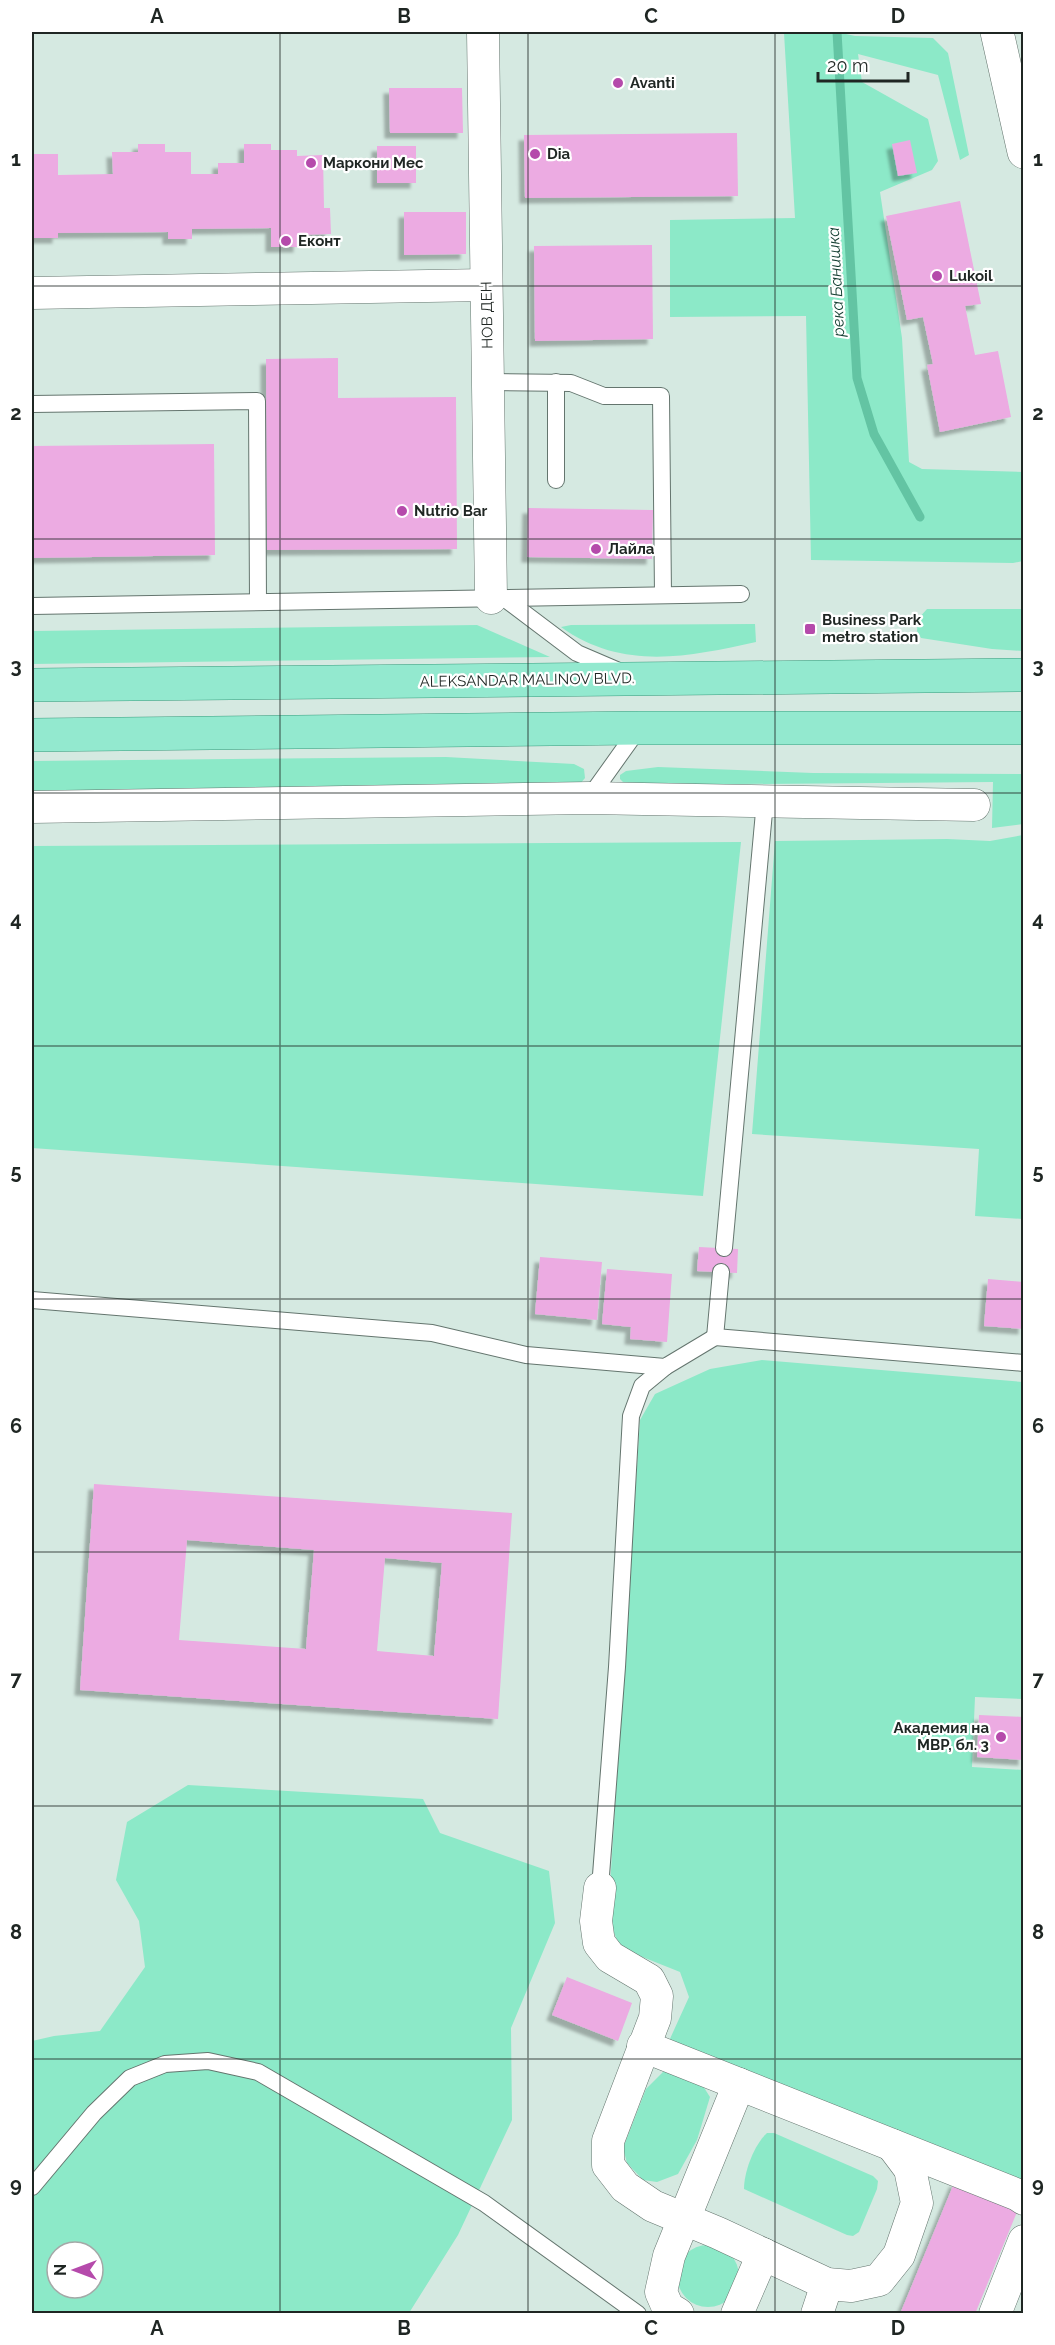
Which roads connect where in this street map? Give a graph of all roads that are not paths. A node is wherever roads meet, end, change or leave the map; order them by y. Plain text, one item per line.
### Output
1 (483, 32) edge
2 (997, 32) edge
3 (1023, 152) edge
4 (486, 285) junction
5 (32, 293) edge
6 (488, 382) junction
7 (556, 382) junction
8 (32, 404) edge
9 (556, 480) dead end
10 (741, 594) dead end
11 (663, 596) junction
12 (497, 598) junction
13 (258, 602) junction
14 (32, 606) edge
15 (1023, 675) edge
16 (642, 678) junction
17 (32, 685) edge
18 (639, 728) junction
19 (1023, 728) edge
20 (32, 735) edge
21 (589, 798) junction
22 (765, 801) junction
23 (974, 805) dead end
24 (32, 807) edge
25 (724, 1248) dead end
26 (721, 1272) dead end
27 (32, 1300) edge
28 (715, 1337) junction
29 (1023, 1363) edge
30 (665, 1367) junction
31 (600, 1888) joint
32 (643, 2046) junction
33 (739, 2084) junction
34 (892, 2145) junction
35 (32, 2187) edge
36 (1023, 2199) edge
37 (685, 2220) junction
38 (1023, 2241) edge
39 (763, 2254) junction
40 (827, 2284) junction
41 (638, 2313) edge
42 (678, 2313) edge
43 (737, 2313) edge
44 (817, 2313) edge
45 (994, 2313) edge

1 - 4 street, НОВ ДЕН
2 - 3 street
4 - 5 street
4 - 6 street, НОВ ДЕН
6 - 7 lane
6 - 12 street, НОВ ДЕН
7 - 9 lane
7 - 11 lane
8 - 13 lane
10 - 11 lane
11 - 12 lane
12 - 13 lane
12 - 16 lane
13 - 14 lane
15 - 16 main road, ALEKSANDAR MALINOV BLVD.
16 - 17 main road, ALEKSANDAR MALINOV BLVD.
18 - 19 main road
18 - 20 main road
18 - 21 lane
21 - 22 street
21 - 24 street
22 - 23 street
22 - 25 lane
26 - 28 lane
27 - 30 lane
28 - 29 lane
28 - 30 lane
30 - 31 lane
31 - 32 street
32 - 33 street
32 - 37 street
33 - 34 street
33 - 37 street
34 - 36 street
34 - 40 street
35 - 41 lane
37 - 39 street
37 - 42 street
38 - 45 street
39 - 40 street
39 - 43 street
40 - 44 street

